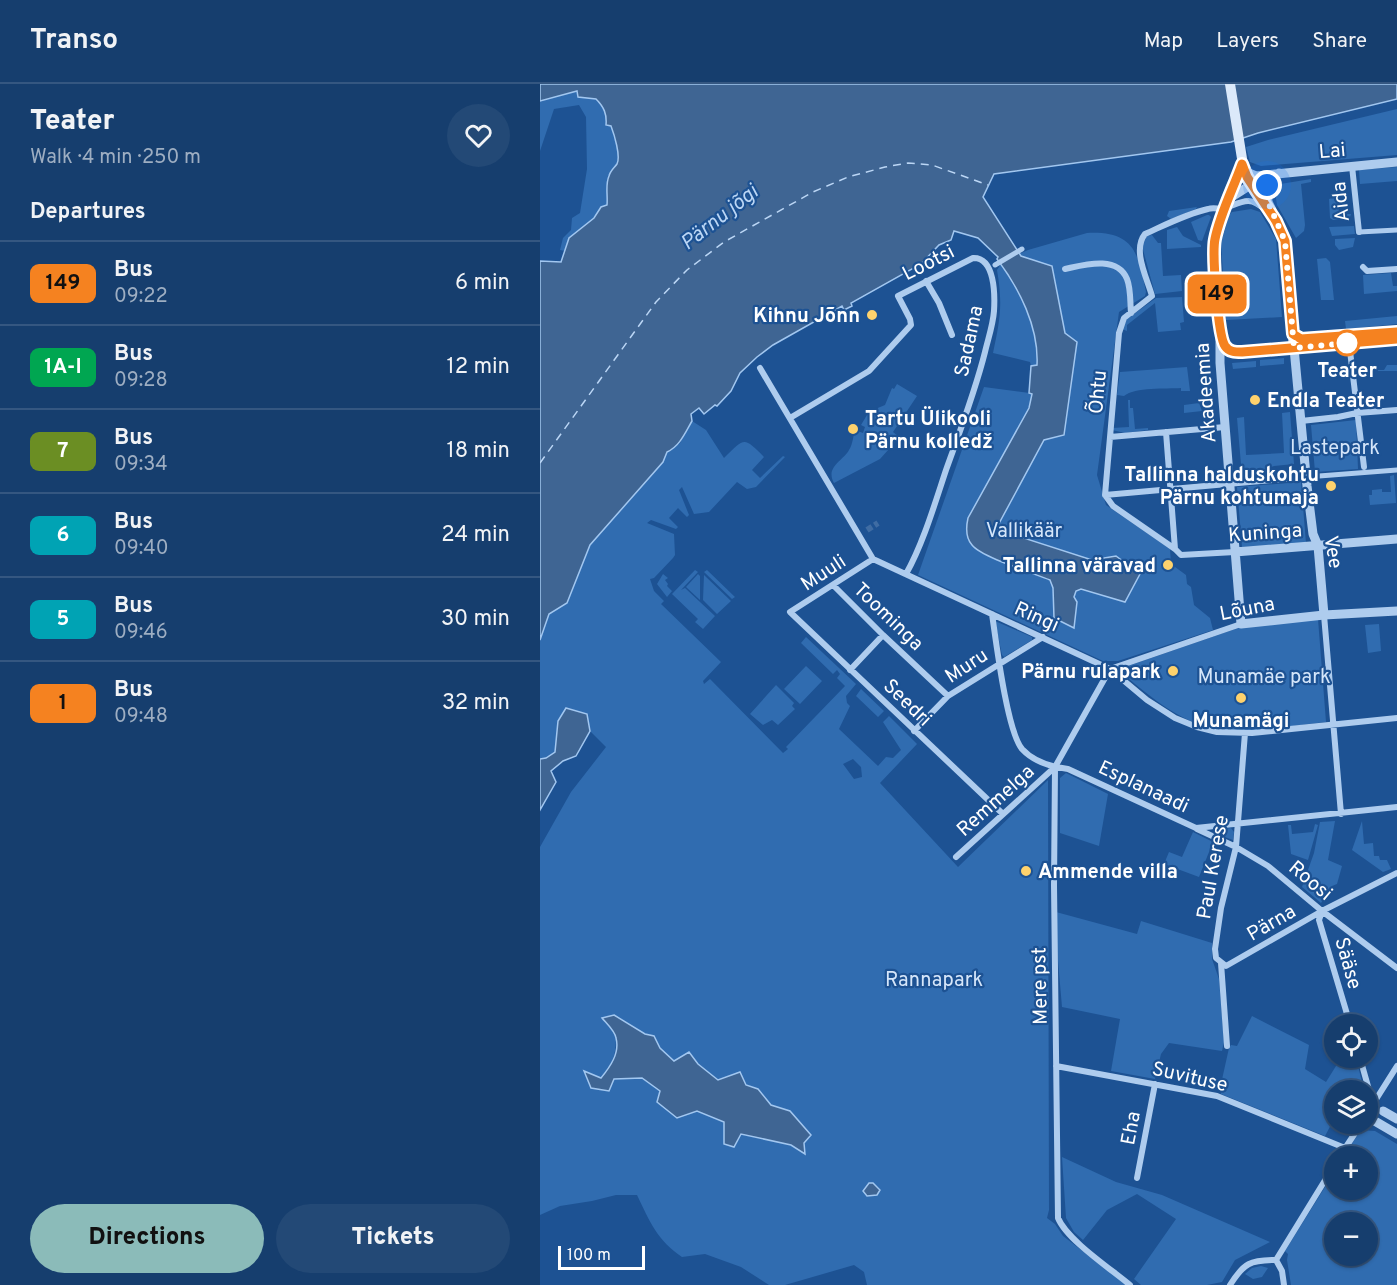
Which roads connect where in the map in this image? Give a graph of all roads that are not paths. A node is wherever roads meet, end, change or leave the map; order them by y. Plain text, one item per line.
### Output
1 (1230, 84) edge
2 (1397, 162) edge
3 (1242, 163) junction
4 (1352, 166) junction
5 (1281, 172) junction
6 (1269, 174) junction
7 (1251, 185) junction
8 (1230, 198) junction
9 (1225, 209) junction
10 (1276, 221) junction
11 (1397, 230) edge
12 (1359, 232) joint
13 (1022, 249) dead end
14 (973, 258) joint
15 (995, 265) dead end
16 (1065, 269) dead end
17 (1365, 269) dead end
18 (1397, 269) edge
19 (926, 281) junction
20 (1131, 313) junction
21 (1220, 327) junction
22 (1397, 333) edge
23 (1293, 334) junction
24 (952, 335) dead end
25 (1397, 339) edge
26 (1294, 348) junction
27 (1350, 351) dead end
28 (760, 368) dead end
29 (1397, 410) edge
30 (1357, 413) junction
31 (790, 418) junction
32 (1301, 421) junction
33 (1225, 427) junction
34 (1166, 432) junction
35 (1110, 437) junction
36 (1364, 470) junction
37 (1397, 470) edge
38 (1306, 477) junction
39 (1230, 484) junction
40 (1171, 489) junction
41 (1105, 495) junction
42 (1397, 539) edge
43 (1318, 546) junction
44 (1175, 549) junction
45 (1235, 552) junction
46 (873, 559) junction
47 (906, 574) junction
48 (833, 585) junction
49 (1397, 611) edge
50 (790, 612) joint
51 (992, 614) junction
52 (1324, 615) junction
53 (1241, 624) junction
54 (883, 635) junction
55 (1043, 637) junction
56 (999, 663) junction
57 (1110, 669) junction
58 (850, 670) junction
59 (948, 696) junction
60 (1397, 718) edge
61 (1333, 724) junction
62 (914, 731) junction
63 (1245, 733) junction
64 (1055, 767) junction
65 (1397, 807) edge
66 (1003, 814) junction
67 (1341, 814) junction
68 (1238, 825) junction
69 (1196, 828) junction
70 (1236, 847) junction
71 (956, 857) dead end
72 (1397, 873) edge
73 (1322, 912) junction
74 (1223, 965) junction
75 (1397, 968) edge
76 (1347, 1014) edge
77 (1227, 1046) dead end
78 (1056, 1066) junction
79 (1397, 1066) edge
80 (1155, 1084) junction
81 (1378, 1096) edge
82 (1378, 1108) edge
83 (1383, 1111) joint
84 (1397, 1119) edge
85 (1378, 1121) edge
86 (1397, 1134) edge
87 (1340, 1146) edge
88 (1137, 1178) dead end
89 (1324, 1182) edge
90 (1276, 1260) junction
91 (1130, 1285) edge
92 (1230, 1285) edge
93 (1284, 1285) edge

1 - 3 main road
2 - 4 street, Lai
3 - 6 street, Lai
3 - 7 main road, Vee
3 - 8 main road, Akadeemia
4 - 5 street, Lai
4 - 12 street, Aida
5 - 6 street, Lai
5 - 10 street
6 - 7 street, Lai
7 - 8 street, Lai
7 - 10 main road, Vee
8 - 9 main road, Akadeemia
9 - 10 street
9 - 20 street, Õhtu
9 - 21 main road, Akadeemia
10 - 23 main road, Vee
11 - 12 street, Aida
13 - 15 street
14 - 19 street, Lootsi
14 - 47 street, Sadama
16 - 20 street
17 - 18 street
19 - 24 street
19 - 31 street, Lootsi
20 - 35 street, Õhtu
21 - 26 main road
21 - 33 street, Akadeemia
22 - 23 main road
23 - 26 main road, Vee
25 - 26 main road
26 - 32 street, Vee
27 - 30 street
28 - 31 street
29 - 30 street
30 - 32 street
30 - 36 street
31 - 46 street
32 - 38 street, Vee
33 - 34 street
33 - 39 street, Akadeemia
34 - 35 street
34 - 40 street
35 - 41 street, Õhtu
36 - 37 street
36 - 38 street
38 - 39 street
38 - 43 street, Vee
39 - 40 street
39 - 45 street, Akadeemia
40 - 41 street
40 - 44 street
41 - 44 street
42 - 43 street, Kuninga
43 - 45 street, Kuninga
43 - 52 street, Vee
44 - 45 street, Kuninga
45 - 53 street, Akadeemia
46 - 47 street, Ringi
46 - 48 street, Muuli
47 - 51 street, Ringi
48 - 50 street, Muuli
48 - 54 street, Toominga
49 - 52 street, Lõuna
50 - 58 street, Seedri
51 - 55 street, Ringi
51 - 56 street, Esplanaadi
52 - 53 street, Lõuna
52 - 61 street, Vee
53 - 57 street, Lõuna
54 - 58 street
54 - 59 street, Toominga
55 - 56 street, Muru
55 - 57 street, Ringi
56 - 59 street, Muru
56 - 64 street, Esplanaadi
57 - 63 street, Ringi
57 - 64 street, Mere pst
58 - 62 street, Seedri
59 - 62 street, Muru
60 - 61 street, Ringi
61 - 63 street, Ringi
61 - 67 street, Vee
62 - 66 street, Seedri
63 - 68 street, Paul Kerese
64 - 66 street, Remmelga
64 - 69 street, Esplanaadi
64 - 78 street, Mere pst
65 - 67 street, Esplanaadi
66 - 71 street, Remmelga
67 - 68 street, Esplanaadi
68 - 69 street, Esplanaadi
68 - 70 street, Paul Kerese
69 - 70 street, Roosi
70 - 73 street, Roosi
70 - 74 street, Paul Kerese
72 - 73 street, Pärna
73 - 74 street, Pärna
73 - 75 street, Roosi
73 - 76 street, Sääse
74 - 77 street, Paul Kerese
78 - 80 street, Suvituse
78 - 91 street, Mere pst
79 - 81 street
80 - 87 street, Suvituse
80 - 88 street, Eha
82 - 83 street
83 - 84 street
85 - 86 street
89 - 90 street
90 - 92 street
90 - 93 street

